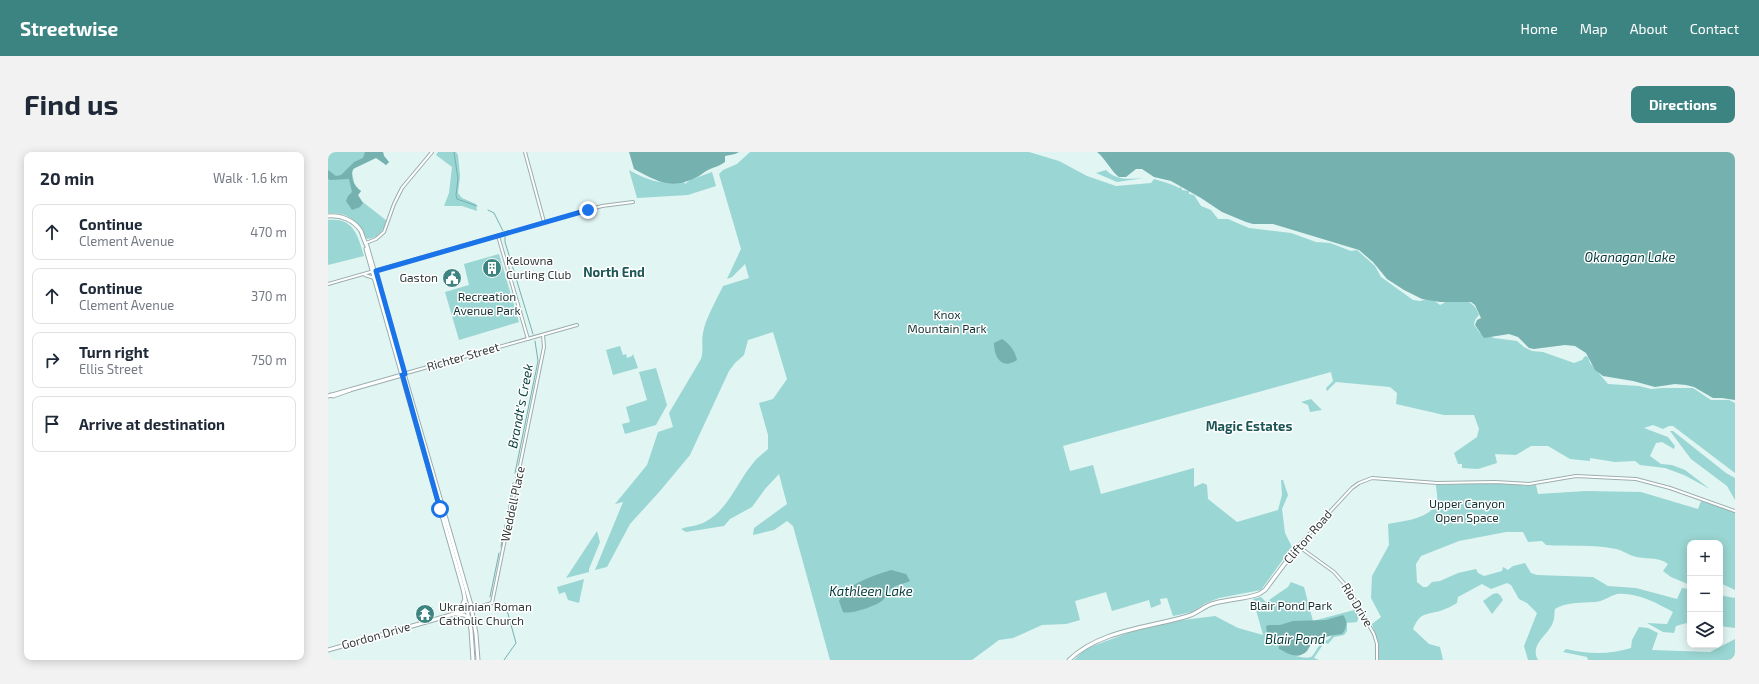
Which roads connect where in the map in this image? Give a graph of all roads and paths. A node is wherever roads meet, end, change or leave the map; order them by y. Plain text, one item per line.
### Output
1 (432, 152) edge
2 (525, 152) edge
3 (633, 202) dead end
4 (328, 216) edge
5 (544, 222) junction
6 (498, 236) junction
7 (366, 243) junction
8 (374, 271) junction
9 (362, 274) junction
10 (375, 280) junction
11 (328, 284) edge
12 (577, 325) dead end
13 (542, 335) junction
14 (528, 339) junction
15 (404, 374) junction
16 (329, 396) edge
17 (1735, 512) edge
18 (1298, 546) junction
19 (452, 550) junction
20 (463, 576) junction
21 (465, 598) junction
22 (492, 603) joint
23 (470, 609) junction
24 (454, 614) junction
25 (469, 618) junction
26 (328, 650) edge
27 (473, 660) edge
28 (478, 660) edge
29 (1069, 660) edge
30 (1377, 660) edge

1 - 7 street
2 - 5 street
3 - 5 street
4 - 7 main road
5 - 6 street
6 - 8 street
6 - 14 street
7 - 8 main road
8 - 9 street
8 - 10 main road
8 - 15 main road
9 - 10 street
9 - 11 street
10 - 15 main road
12 - 13 street, Richter Street
13 - 14 street, Richter Street
13 - 22 street, Weddell Place
14 - 15 street, Richter Street
15 - 16 main road, Richter Street
15 - 19 main road
15 - 20 main road
17 - 18 street, Clifton Road
18 - 29 main road, Clifton Road
18 - 30 street, Rio Drive
19 - 20 main road
19 - 21 main road
20 - 23 main road
21 - 23 main road
21 - 24 main road
22 - 23 street, Gordon Drive
23 - 24 main road, Gordon Drive
23 - 25 main road
23 - 28 main road
24 - 25 main road
24 - 26 main road, Gordon Drive
25 - 27 main road

